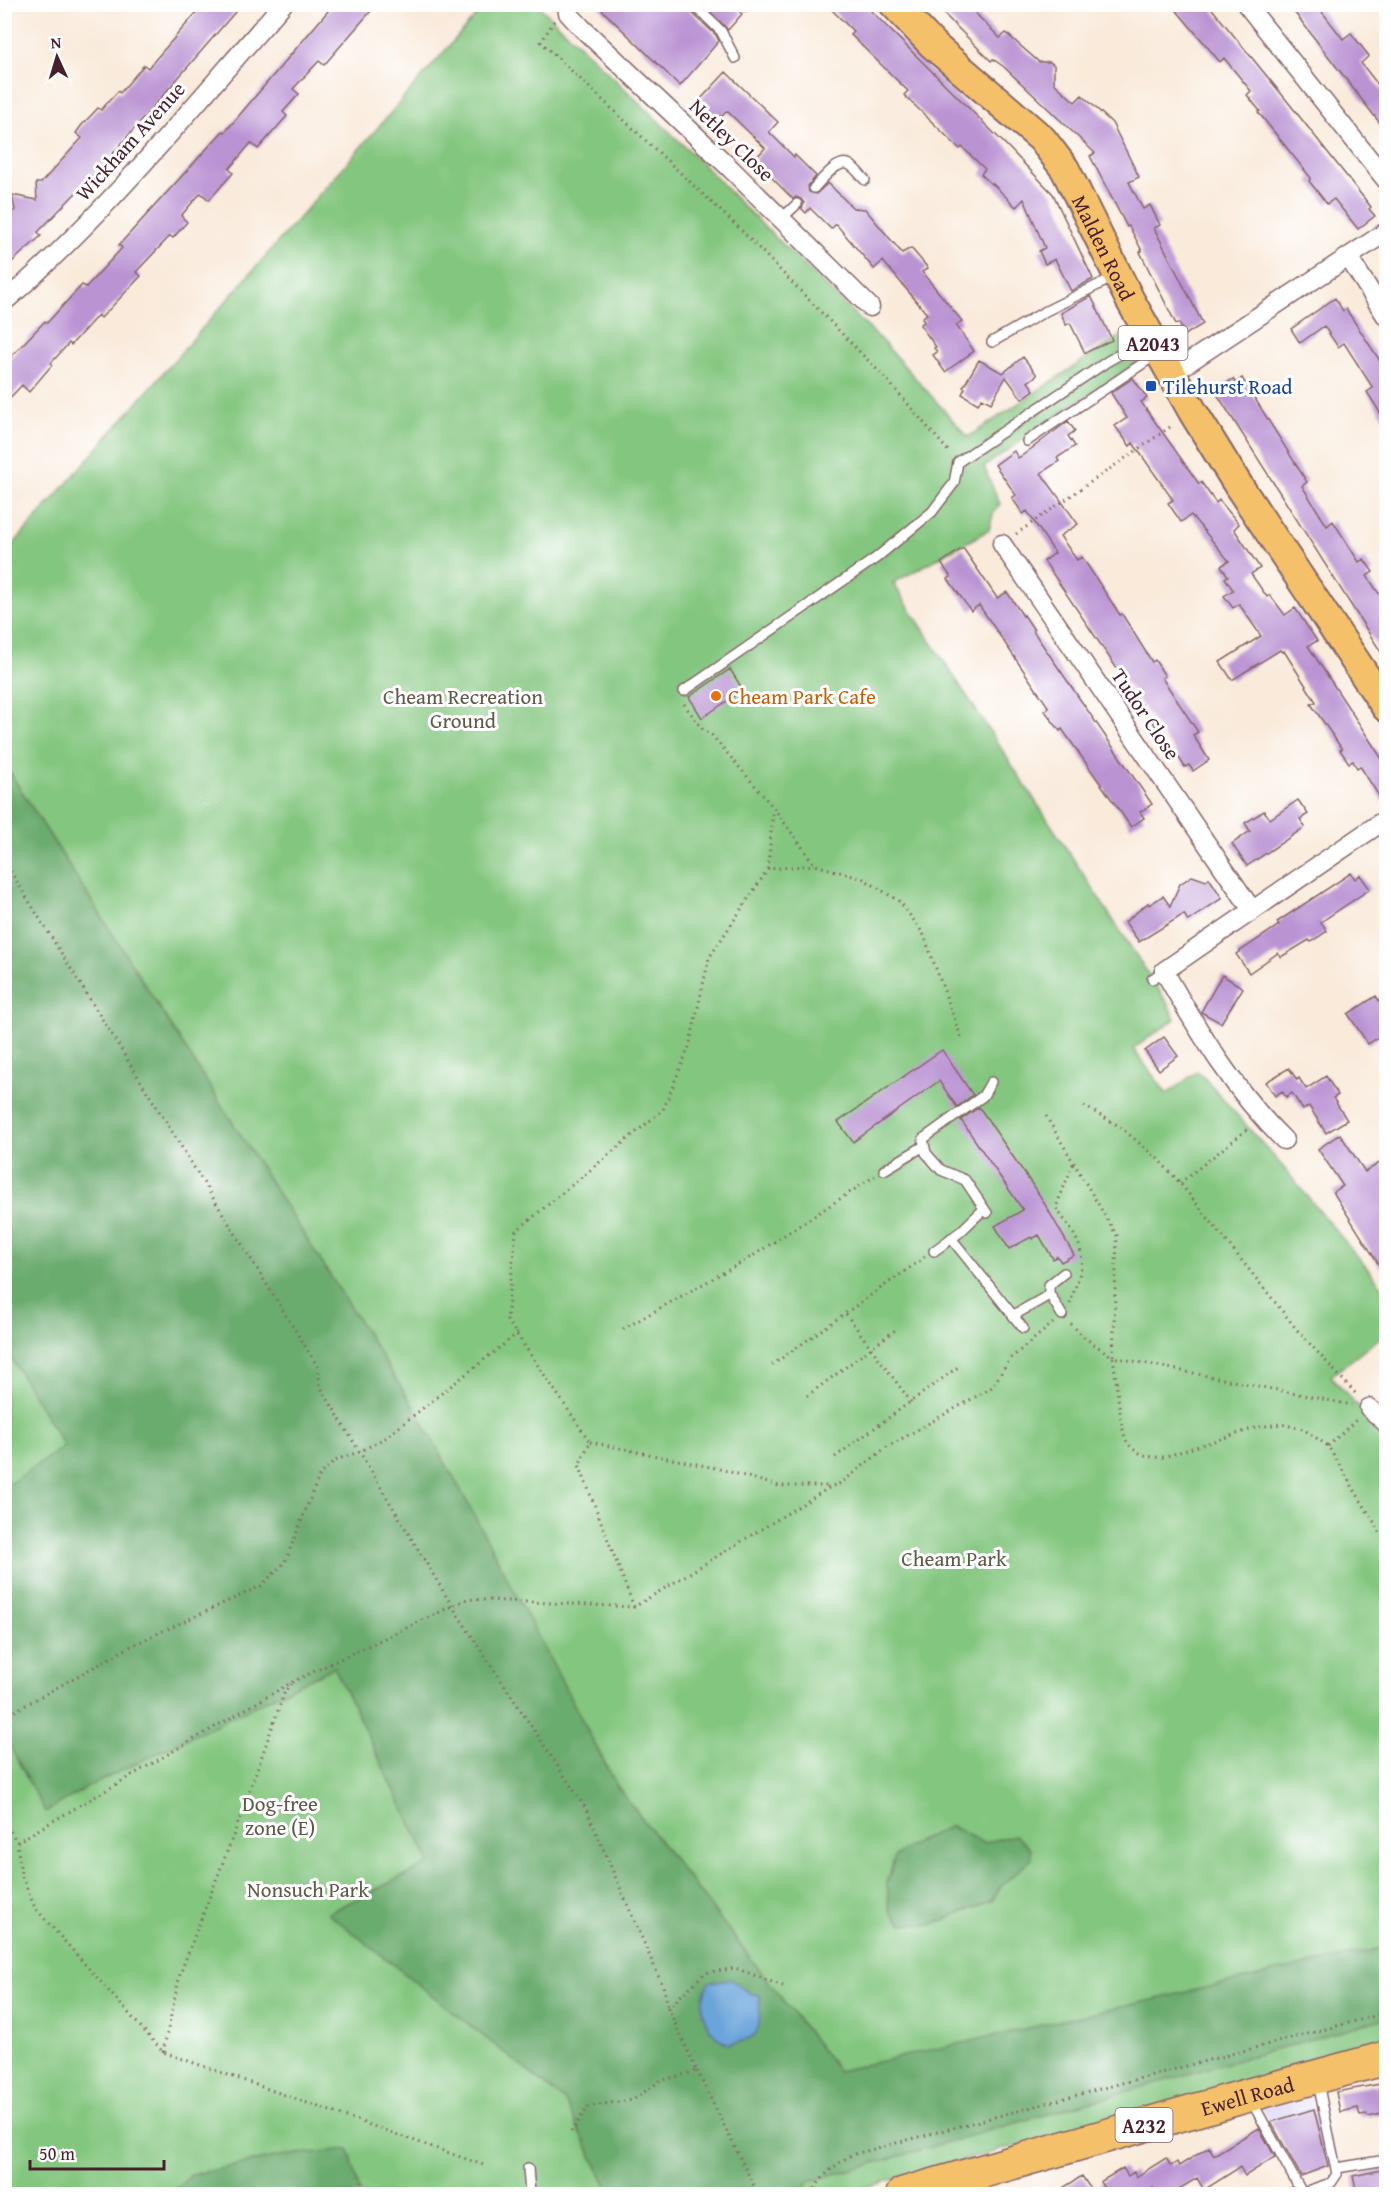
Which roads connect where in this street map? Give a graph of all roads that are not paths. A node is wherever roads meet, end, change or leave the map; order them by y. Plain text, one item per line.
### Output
1 (283, 4) edge
2 (693, 4) edge
3 (894, 4) edge
4 (1246, 4) edge
5 (563, 9) edge
6 (735, 58) dead end
7 (865, 180) dead end
8 (1386, 180) edge
9 (814, 188) dead end
10 (797, 204) dead end
11 (781, 219) junction
12 (1386, 232) edge
13 (1349, 258) junction
14 (1118, 275) junction
15 (4, 302) edge
16 (870, 307) dead end
17 (1386, 316) edge
18 (992, 342) dead end
19 (1161, 357) junction
20 (1027, 441) dead end
21 (1002, 544) road end
22 (684, 691) road end
23 (1386, 707) edge
24 (1386, 819) edge
25 (1252, 910) junction
26 (991, 1082) dead end
27 (1284, 1140) dead end
28 (924, 1146) junction
29 (884, 1170) road end
30 (951, 1238) junction
31 (934, 1251) road end
32 (1064, 1274) dead end
33 (1049, 1293) junction
34 (1062, 1315) road end
35 (1014, 1316) junction
36 (1023, 1328) dead end
37 (1369, 1408) road end
38 (1386, 1422) edge
39 (1386, 2058) edge
40 (1316, 2076) junction
41 (1249, 2095) junction
42 (1386, 2160) edge
43 (528, 2168) dead end
44 (1337, 2168) junction
45 (1310, 2190) dead end
46 (923, 2192) edge
47 (530, 2194) edge
48 (1287, 2194) edge

1 - 15 street, Wickham Avenue
2 - 6 lane
3 - 14 main road, Malden Road / A2043
4 - 8 street
5 - 11 street, Netley Close
7 - 9 lane
10 - 11 lane
11 - 16 street, Netley Close
12 - 13 street
13 - 17 street
13 - 19 street
14 - 18 lane
14 - 19 main road, Malden Road / A2043
19 - 20 lane
19 - 22 lane
19 - 23 main road, Malden Road / A2043
21 - 25 street, Tudor Close
24 - 25 street
25 - 27 street
26 - 28 lane
28 - 29 lane
28 - 30 lane
30 - 31 lane
30 - 35 lane
32 - 33 lane
33 - 34 lane
33 - 35 lane
35 - 36 lane
37 - 38 street
39 - 40 highway, Ewell Road / A232
40 - 41 highway, Ewell Road / A232
40 - 44 lane
41 - 46 highway, Ewell Road / A232
41 - 48 lane
42 - 44 lane
43 - 47 lane
44 - 45 lane

